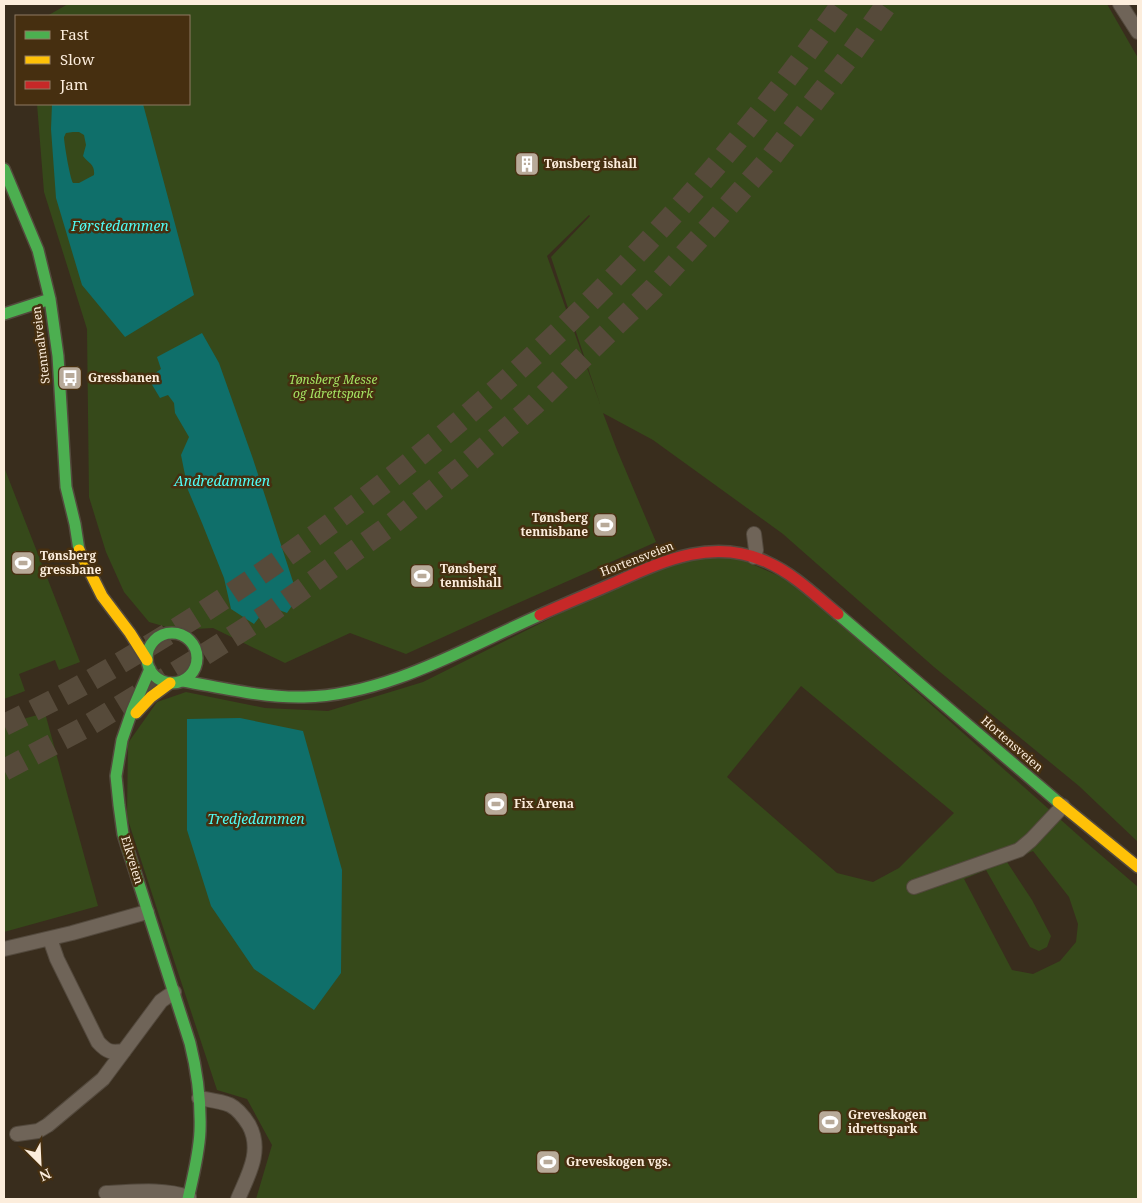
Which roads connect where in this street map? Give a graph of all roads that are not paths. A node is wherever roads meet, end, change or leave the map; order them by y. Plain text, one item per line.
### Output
1 (1120, 4) edge
2 (1138, 32) edge
3 (4, 169) edge
4 (50, 299) junction
5 (4, 314) edge
6 (75, 524) junction
7 (754, 534) dead end
8 (754, 557) junction
9 (162, 634) junction
10 (198, 657) junction
11 (149, 665) junction
12 (183, 681) junction
13 (170, 683) junction
14 (236, 690) junction
15 (128, 725) junction
16 (1063, 806) junction
17 (1138, 867) edge
18 (914, 887) dead end
19 (147, 912) junction
20 (50, 939) junction
21 (4, 949) edge
22 (174, 992) junction
23 (124, 1051) junction
24 (199, 1098) junction
25 (17, 1134) dead end
26 (106, 1193) dead end
27 (188, 1198) edge
28 (238, 1199) edge

1 - 2 street
3 - 4 main road, Stenmalveien
4 - 5 main road
4 - 6 main road, Stenmalveien
6 - 9 main road, Stenmalveien
6 - 11 main road, Stenmalveien
7 - 8 street
8 - 14 main road, Hortensveien
8 - 16 main road, Hortensveien
9 - 10 main road, Stenmalveien
9 - 11 main road
10 - 12 main road
10 - 14 main road, Hortensveien
11 - 13 main road, Stenmalveien
11 - 15 main road, Eikveien
12 - 13 main road
12 - 14 main road, Hortensveien
13 - 15 main road, Eikveien
15 - 19 main road, Eikveien
16 - 17 main road, Hortensveien
16 - 18 street
19 - 20 street
19 - 22 main road, Eikveien
20 - 21 street
20 - 23 street
22 - 23 street
22 - 24 main road, Eikveien
23 - 25 street
24 - 27 main road, Eikveien
24 - 28 street
26 - 27 street, Eikveien

